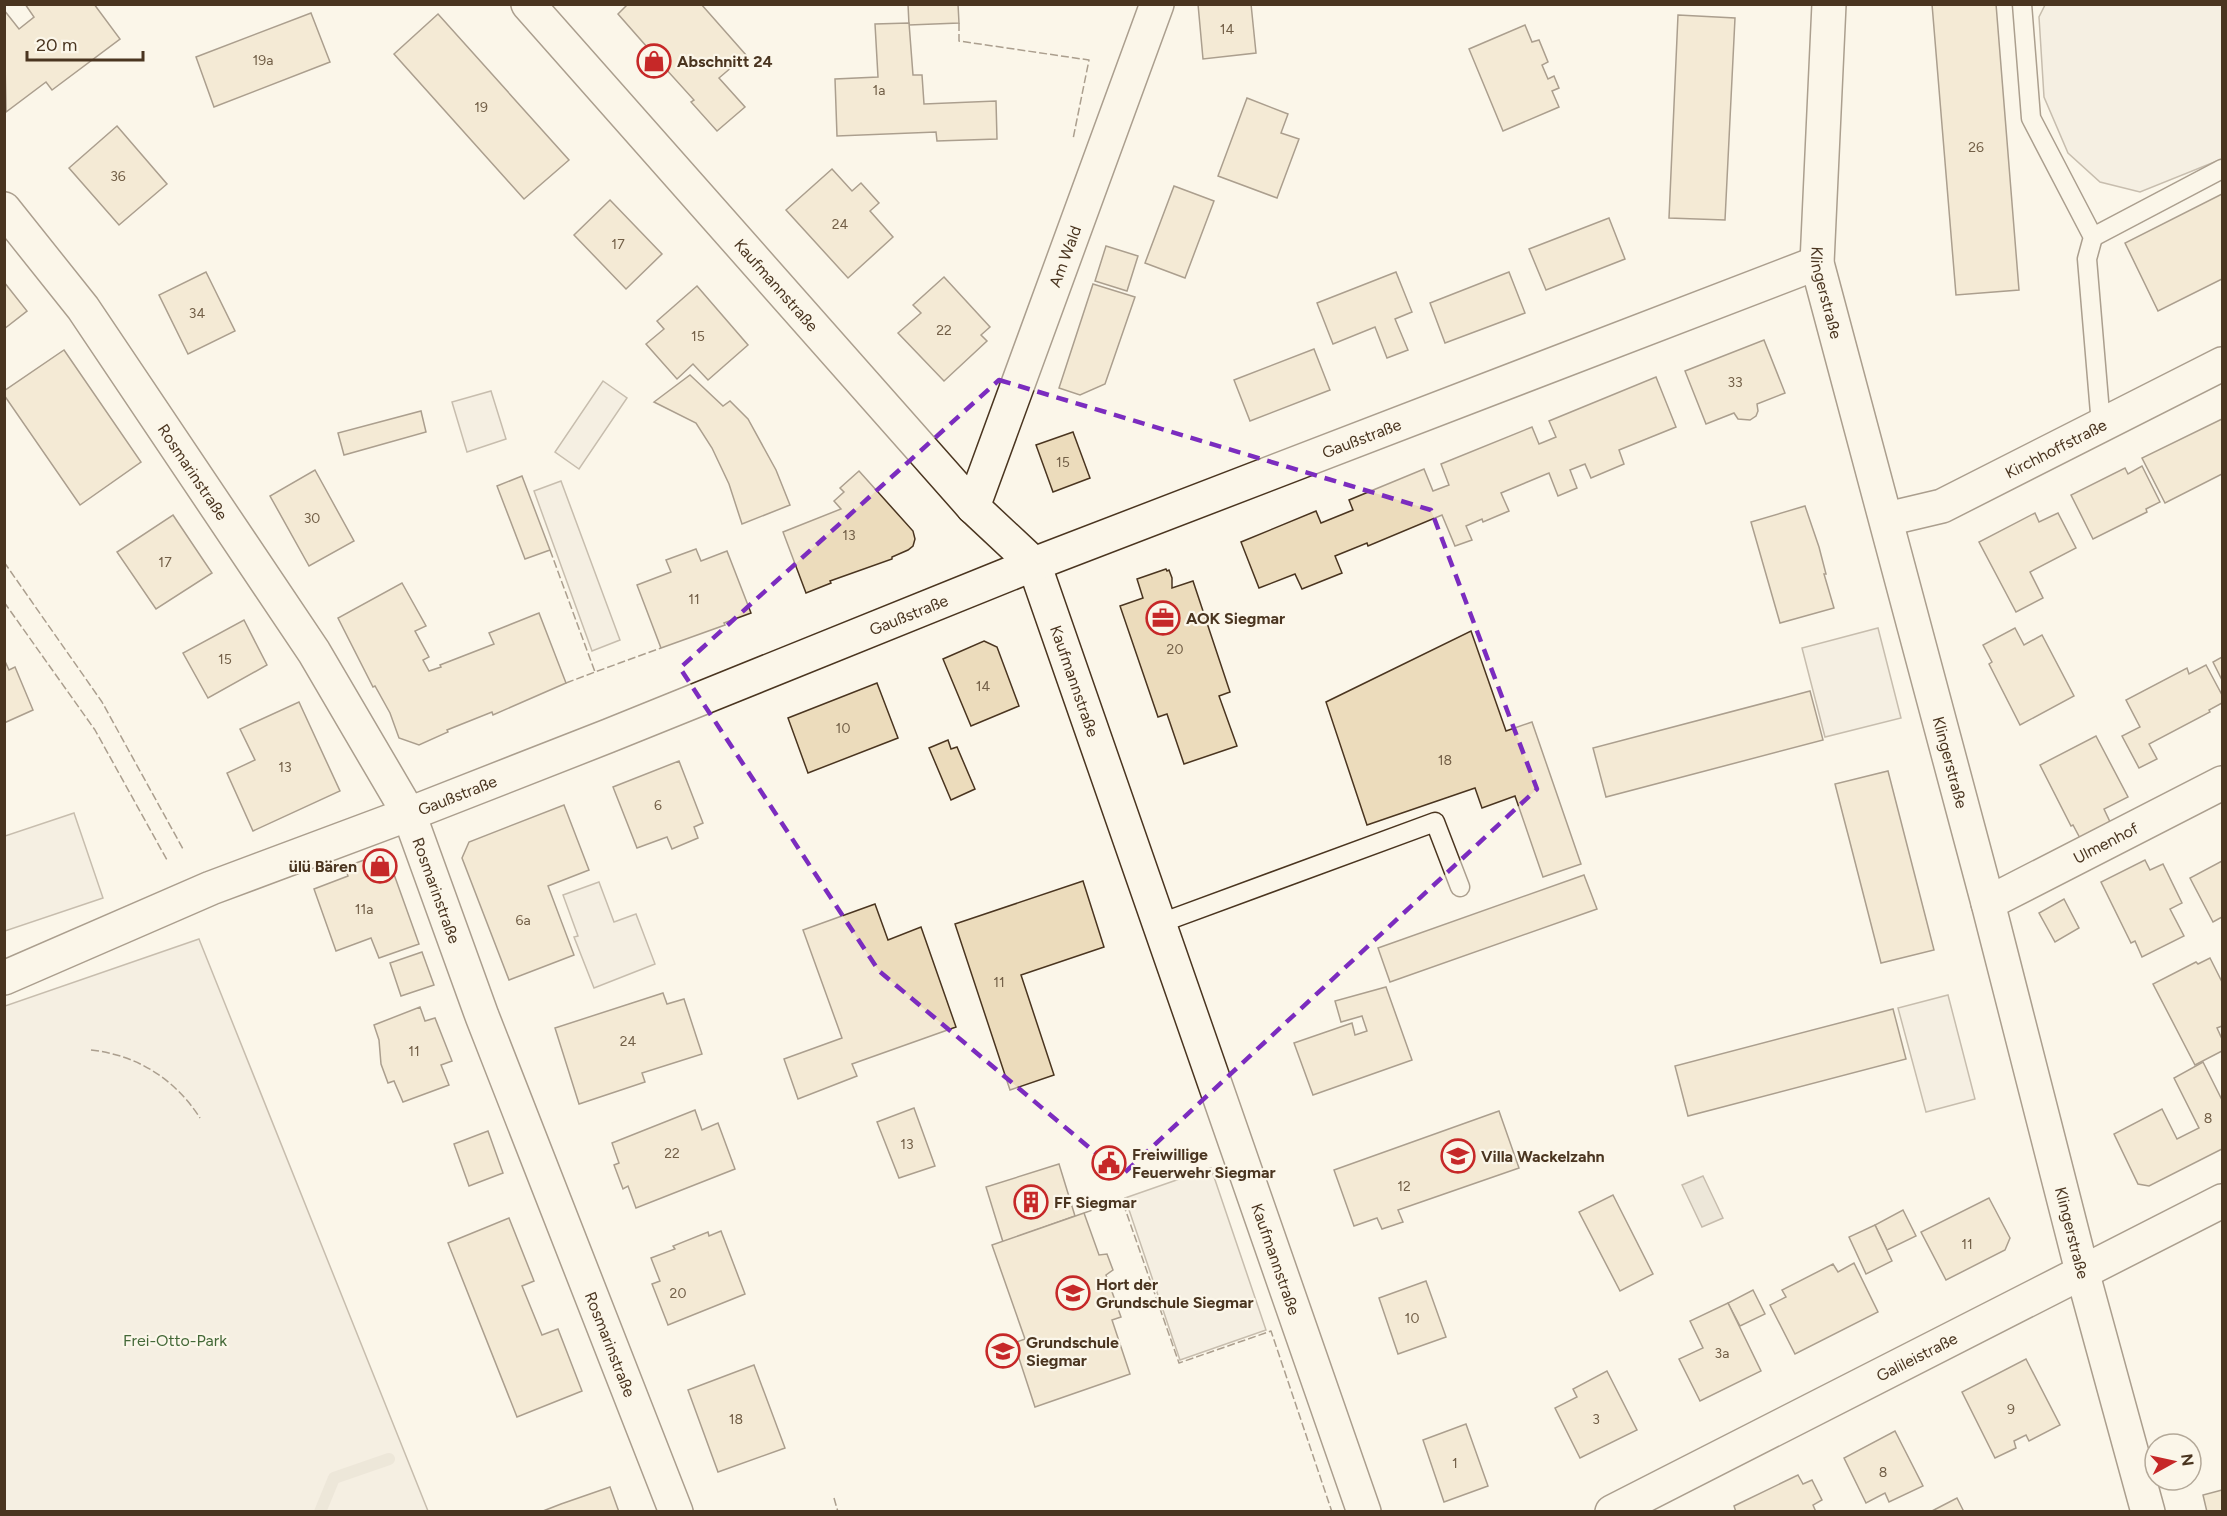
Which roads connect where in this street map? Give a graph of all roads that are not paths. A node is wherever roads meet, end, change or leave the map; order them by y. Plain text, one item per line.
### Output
1 (528, 4) edge
2 (1157, 4) edge
3 (1829, 4) edge
4 (2022, 4) edge
5 (2223, 169) edge
6 (4, 210) edge
7 (2093, 237) junction
8 (1817, 263) junction
9 (2223, 364) edge
10 (2101, 425) junction
11 (973, 507) junction
12 (1887, 519) junction
13 (1034, 564) junction
14 (2223, 783) edge
15 (409, 814) junction
16 (1460, 887) dead end
17 (1989, 903) junction
18 (1158, 924) junction
19 (4, 978) edge
20 (2223, 1201) edge
21 (2082, 1271) junction
22 (676, 1512) edge
23 (1364, 1512) edge
24 (1612, 1512) edge
25 (2148, 1512) edge

1 - 11 street, Kaufmannstraße
2 - 11 street, Am Wald
3 - 8 street, Klingerstraße
4 - 7 lane
5 - 7 lane
6 - 15 street, Rosmarinstraße
7 - 10 lane
8 - 12 street, Klingerstraße
8 - 13 street, Gaußstraße
9 - 10 street, Kirchhoffstraße
10 - 12 street, Kirchhoffstraße
11 - 13 street, Kaufmannstraße
12 - 17 street, Klingerstraße
13 - 15 street, Gaußstraße
13 - 18 street, Kaufmannstraße
14 - 17 street, Ulmenhof
15 - 19 street, Gaußstraße
15 - 22 street, Rosmarinstraße
16 - 18 lane
17 - 21 street, Klingerstraße
18 - 23 street, Kaufmannstraße
20 - 21 street, Galileistraße
21 - 24 street, Galileistraße
21 - 25 street, Klingerstraße

